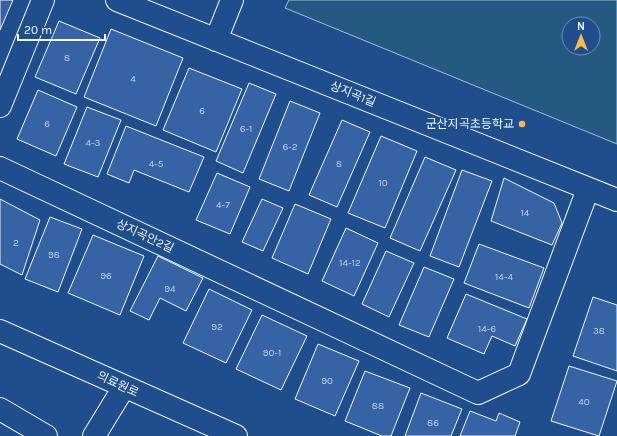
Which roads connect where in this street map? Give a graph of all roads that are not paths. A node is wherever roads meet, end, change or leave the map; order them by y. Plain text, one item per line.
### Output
1 (43, 0) edge
2 (117, 0) edge
3 (232, 0) edge
4 (216, 40) junction
5 (0, 106) edge
6 (0, 168) edge
7 (588, 189) junction
8 (617, 200) edge
9 (0, 331) edge
10 (124, 388) junction
11 (0, 409) edge
12 (46, 436) edge
13 (94, 436) edge
14 (236, 436) edge

1 - 5 street
2 - 4 street, 상지곡1길
3 - 4 street
4 - 7 street, 상지곡1길
6 - 7 street, 상지곡안2길
7 - 8 street, 상지곡1길
9 - 10 street, 의료원로
10 - 13 street
10 - 14 street, 의료원로
11 - 12 street

